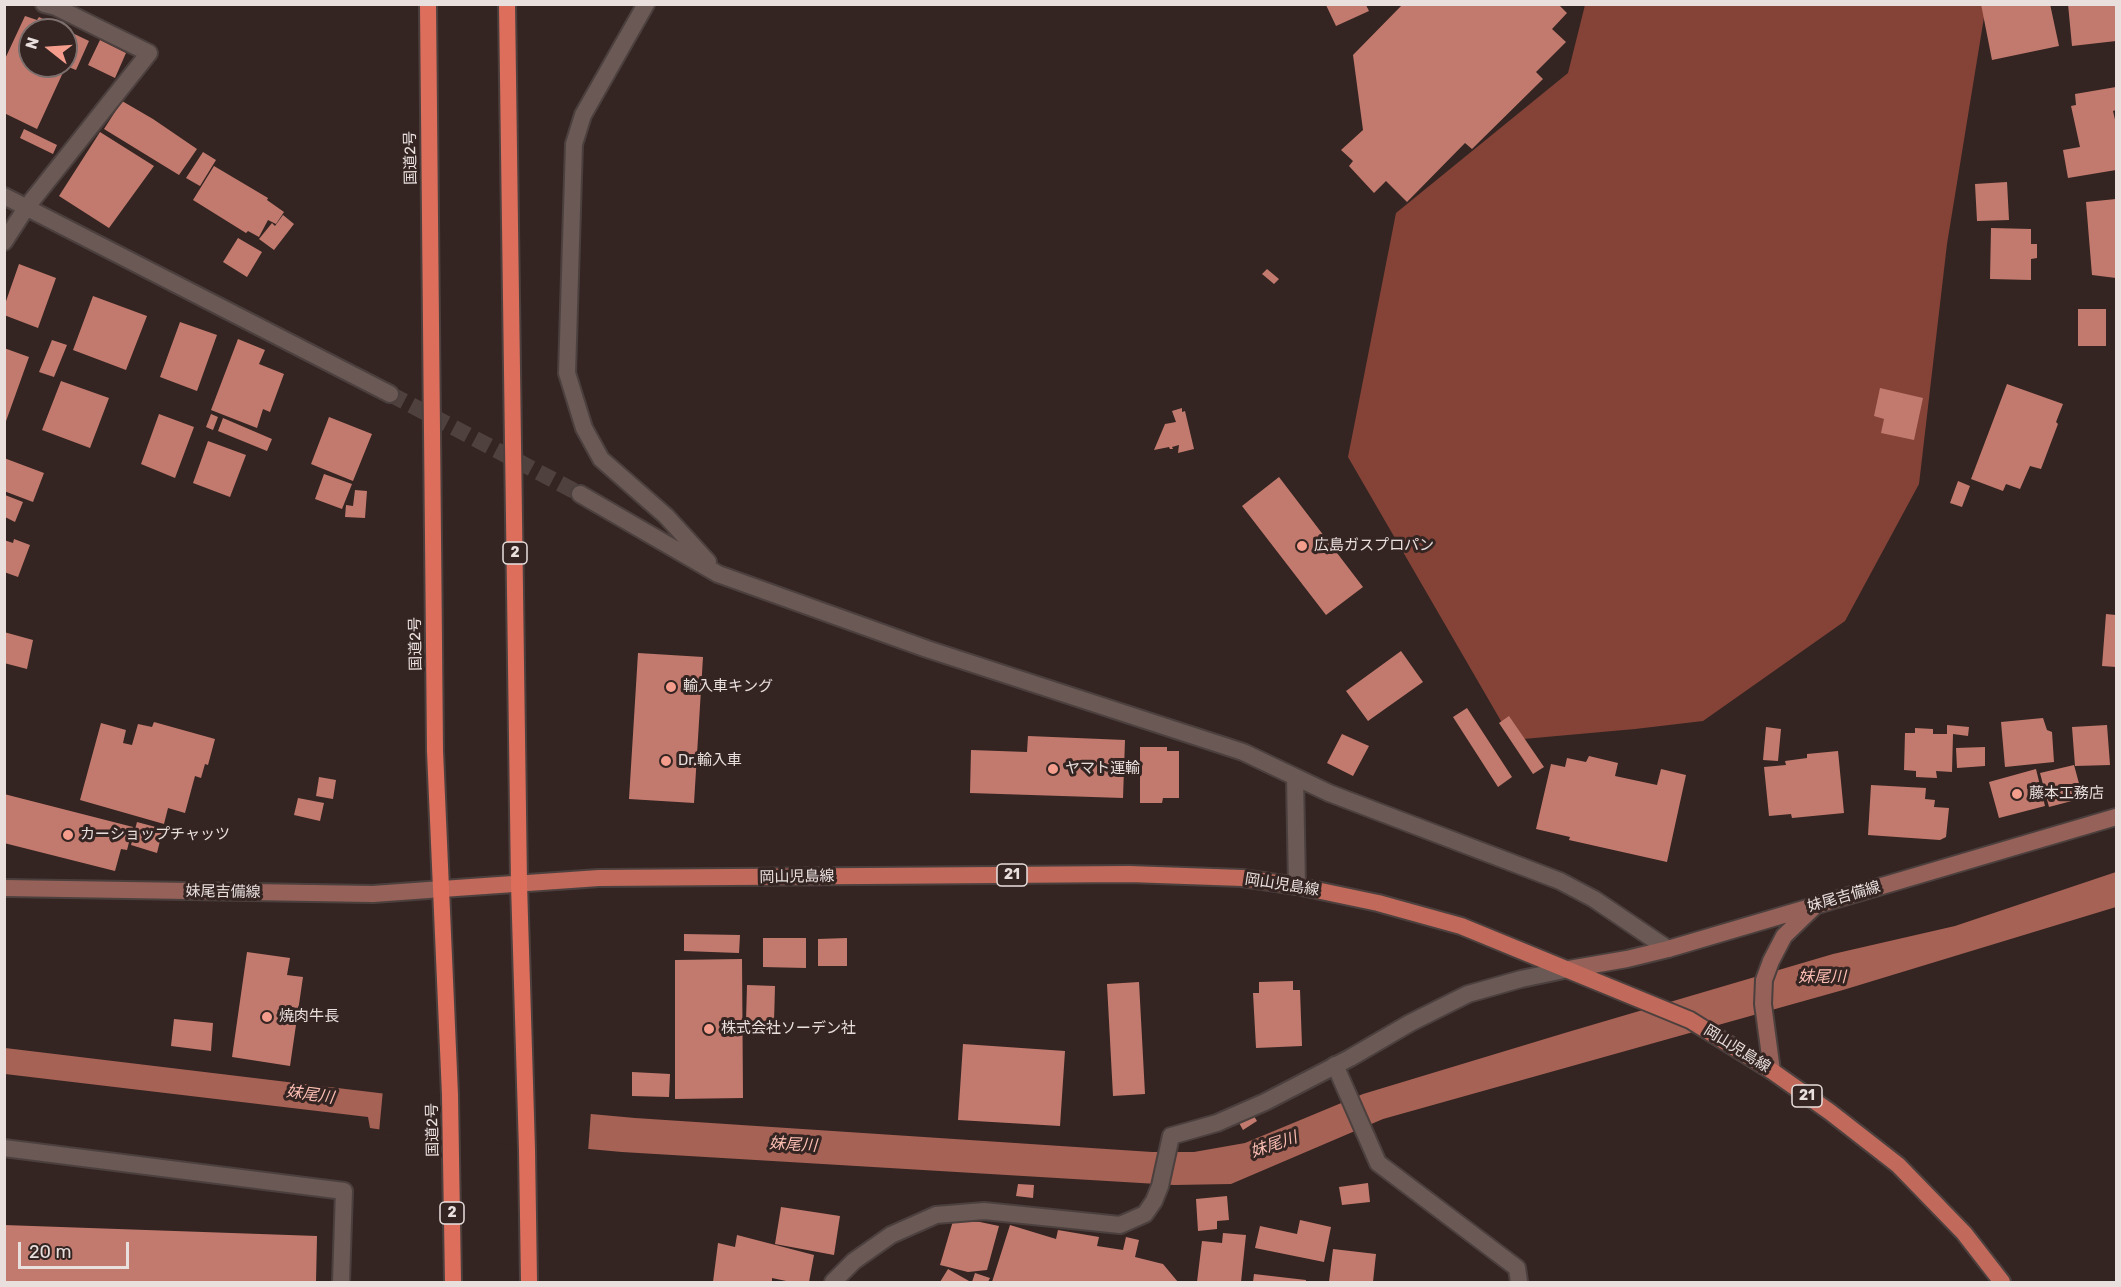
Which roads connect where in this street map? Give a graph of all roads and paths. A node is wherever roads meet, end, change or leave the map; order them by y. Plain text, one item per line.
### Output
1 (44, 4) edge
2 (428, 4) edge
3 (507, 4) edge
4 (646, 4) edge
5 (4, 196) edge
6 (26, 208) junction
7 (4, 242) edge
8 (390, 394) tunnel mouth
9 (580, 494) tunnel mouth
10 (718, 574) junction
11 (1295, 777) junction
12 (2116, 817) edge
13 (519, 884) junction
14 (1297, 886) junction
15 (4, 888) edge
16 (442, 890) junction
17 (1817, 905) junction
18 (1668, 949) junction
19 (1569, 969) junction
20 (1335, 1065) junction
21 (1772, 1071) junction
22 (4, 1148) edge
23 (340, 1282) edge
24 (453, 1282) edge
25 (529, 1282) edge
26 (833, 1282) edge
27 (1519, 1282) edge
28 (2002, 1282) edge

1 - 6 street
2 - 16 highway, 国道2号 / 2
3 - 13 highway, 2
4 - 10 street
5 - 6 street
6 - 7 street
6 - 8 street
9 - 10 street
10 - 11 street
11 - 14 street
11 - 18 street
12 - 17 main road, 妹尾吉備線
13 - 14 main road, 岡山児島線 / 21
13 - 16 main road, 岡山児島線 / 21
13 - 25 highway, 2
14 - 19 main road, 岡山児島線 / 21
15 - 16 main road, 妹尾吉備線
16 - 24 highway, 国道2号 / 2
17 - 18 main road, 妹尾吉備線
17 - 21 main road
18 - 19 main road, 妹尾吉備線
19 - 20 street
19 - 21 main road, 岡山児島線 / 21
20 - 26 street
20 - 27 street
21 - 28 main road, 岡山児島線 / 21
22 - 23 street

